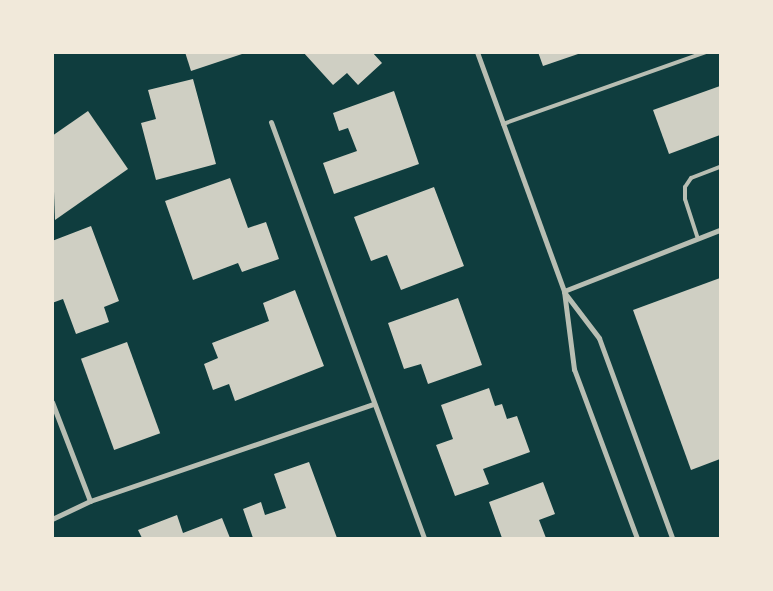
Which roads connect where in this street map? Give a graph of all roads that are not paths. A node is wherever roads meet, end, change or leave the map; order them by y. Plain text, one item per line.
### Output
1 (477, 52) edge
2 (706, 52) edge
3 (271, 122) dead end
4 (503, 124) junction
5 (720, 167) edge
6 (720, 230) edge
7 (698, 239) junction
8 (564, 291) junction
9 (52, 402) edge
10 (373, 404) junction
11 (90, 501) junction
12 (52, 519) edge
13 (424, 538) edge
14 (636, 538) edge
15 (672, 538) edge

1 - 4 street
2 - 4 lane
3 - 10 street
4 - 8 street
5 - 7 lane
6 - 7 street
7 - 8 street
8 - 14 street
8 - 15 street
9 - 11 street
10 - 11 street
10 - 13 street
11 - 12 street

